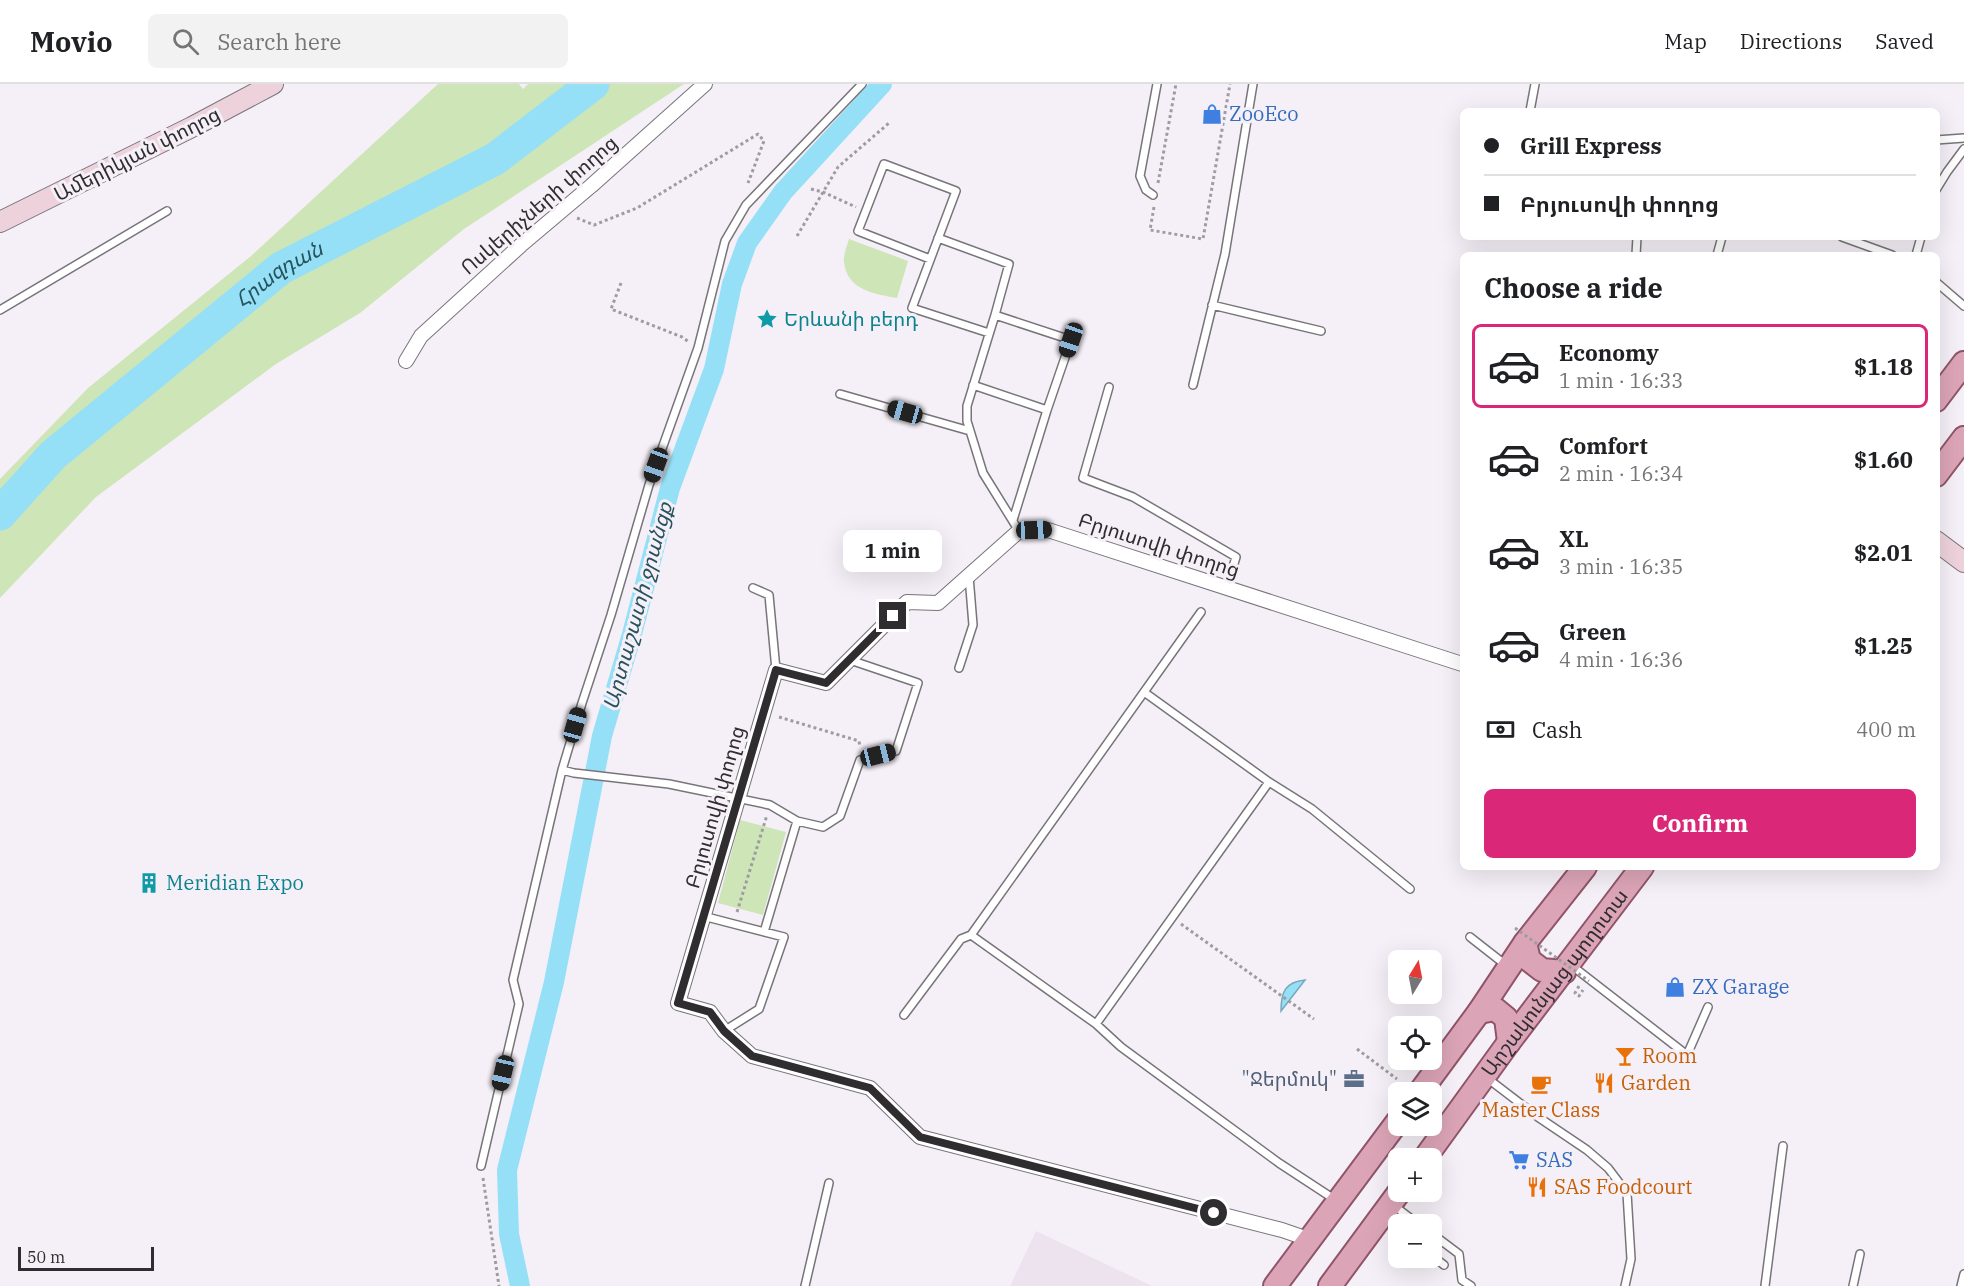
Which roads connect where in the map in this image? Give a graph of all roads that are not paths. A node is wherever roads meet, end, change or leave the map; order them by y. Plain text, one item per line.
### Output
1 (273, 84) edge
2 (705, 84) edge
3 (862, 84) edge
4 (1157, 84) edge
5 (1253, 84) edge
6 (1534, 84) edge
7 (1530, 108) edge
8 (1964, 138) edge
9 (1940, 140) edge
10 (1964, 148) edge
11 (1940, 183) edge
12 (1153, 195) dead end
13 (167, 211) dead end
14 (0, 222) edge
15 (938, 238) junction
16 (1850, 240) edge
17 (1884, 252) edge
18 (930, 259) junction
19 (1940, 285) edge
20 (1212, 305) junction
21 (1964, 306) edge
22 (0, 310) edge
23 (995, 315) junction
24 (1321, 331) dead end
25 (989, 333) junction
26 (406, 362) dead end
27 (1964, 363) edge
28 (974, 385) junction
29 (1193, 385) dead end
30 (1109, 387) dead end
31 (840, 394) dead end
32 (1940, 395) edge
33 (1047, 410) junction
34 (970, 431) junction
35 (1964, 438) edge
36 (1940, 470) edge
37 (1016, 525) junction
38 (1940, 544) edge
39 (1964, 562) edge
40 (969, 574) junction
41 (1227, 587) junction
42 (753, 588) dead end
43 (1201, 612) dead end
44 (850, 660) junction
45 (1460, 663) edge
46 (959, 668) dead end
47 (776, 670) junction
48 (1144, 693) junction
49 (562, 770) junction
50 (1269, 782) junction
51 (738, 799) junction
52 (797, 821) junction
53 (1582, 870) edge
54 (1640, 870) edge
55 (1410, 889) dead end
56 (703, 916) junction
57 (764, 932) junction
58 (971, 935) junction
59 (1520, 935) junction
60 (1470, 937) dead end
61 (1509, 967) junction
62 (1566, 968) junction
63 (1708, 1006) dead end
64 (1479, 1012) junction
65 (904, 1016) dead end
66 (1096, 1024) junction
67 (724, 1031) junction
68 (1509, 1042) junction
69 (1485, 1076) junction
70 (1427, 1082) edge
71 (1388, 1135) edge
72 (1783, 1146) dead end
73 (1432, 1148) edge
74 (481, 1166) road end
75 (829, 1183) dead end
76 (1339, 1202) junction
77 (1393, 1210) edge
78 (1311, 1240) junction
79 (1442, 1241) edge
80 (1860, 1254) dead end
81 (1964, 1274) edge
82 (805, 1286) edge
83 (1275, 1286) edge
84 (1330, 1286) edge
85 (1471, 1286) edge
86 (1624, 1286) edge
87 (1765, 1286) edge
88 (1853, 1286) edge
89 (1961, 1286) edge

1 - 14 street, Ամերիկյան փողոց
2 - 26 street, Ոսկերիչների փողոց
3 - 49 lane
4 - 12 lane
5 - 20 lane
6 - 7 lane
8 - 9 lane
10 - 11 lane
13 - 22 lane
15 - 18 lane
15 - 18 lane
15 - 23 lane
16 - 17 lane
18 - 25 lane
19 - 21 lane
20 - 24 lane
20 - 29 lane
23 - 25 lane
23 - 33 lane
25 - 28 lane
27 - 32 main road
28 - 33 lane
28 - 34 lane
30 - 41 lane
31 - 34 lane
33 - 37 lane
34 - 37 lane
35 - 36 main road
37 - 40 street
37 - 41 street, Բրյուսովի փողոց
38 - 39 street
40 - 44 street
40 - 46 lane
41 - 45 street, Բրյուսովի փողոց
42 - 47 lane
43 - 48 lane
44 - 47 street
44 - 52 lane
47 - 51 street, Բրյուսովի փողոց
48 - 50 lane
48 - 58 lane
49 - 51 lane
49 - 74 lane
50 - 55 lane
50 - 66 lane
51 - 52 lane
51 - 56 street, Բրյուսովի փողոց
52 - 57 lane
53 - 59 main road
54 - 62 main road, Արշակունյաց պողոտա
56 - 57 lane
56 - 67 street, Բրյուսովի փողոց
57 - 67 lane
58 - 65 lane
58 - 66 lane
59 - 61 main road
59 - 62 main road
60 - 61 lane
61 - 64 main road
62 - 63 lane
62 - 68 main road, Արշակունյաց պողոտա
64 - 68 main road
64 - 70 main road
66 - 76 lane
67 - 78 street
68 - 69 main road, Արշակունյաց պողոտա
69 - 73 main road, Արշակունյաց պողոտա
69 - 86 lane
71 - 76 main road
72 - 87 lane
75 - 82 lane
76 - 78 main road
77 - 84 main road
78 - 83 main road
79 - 85 lane
80 - 88 lane
81 - 89 lane

